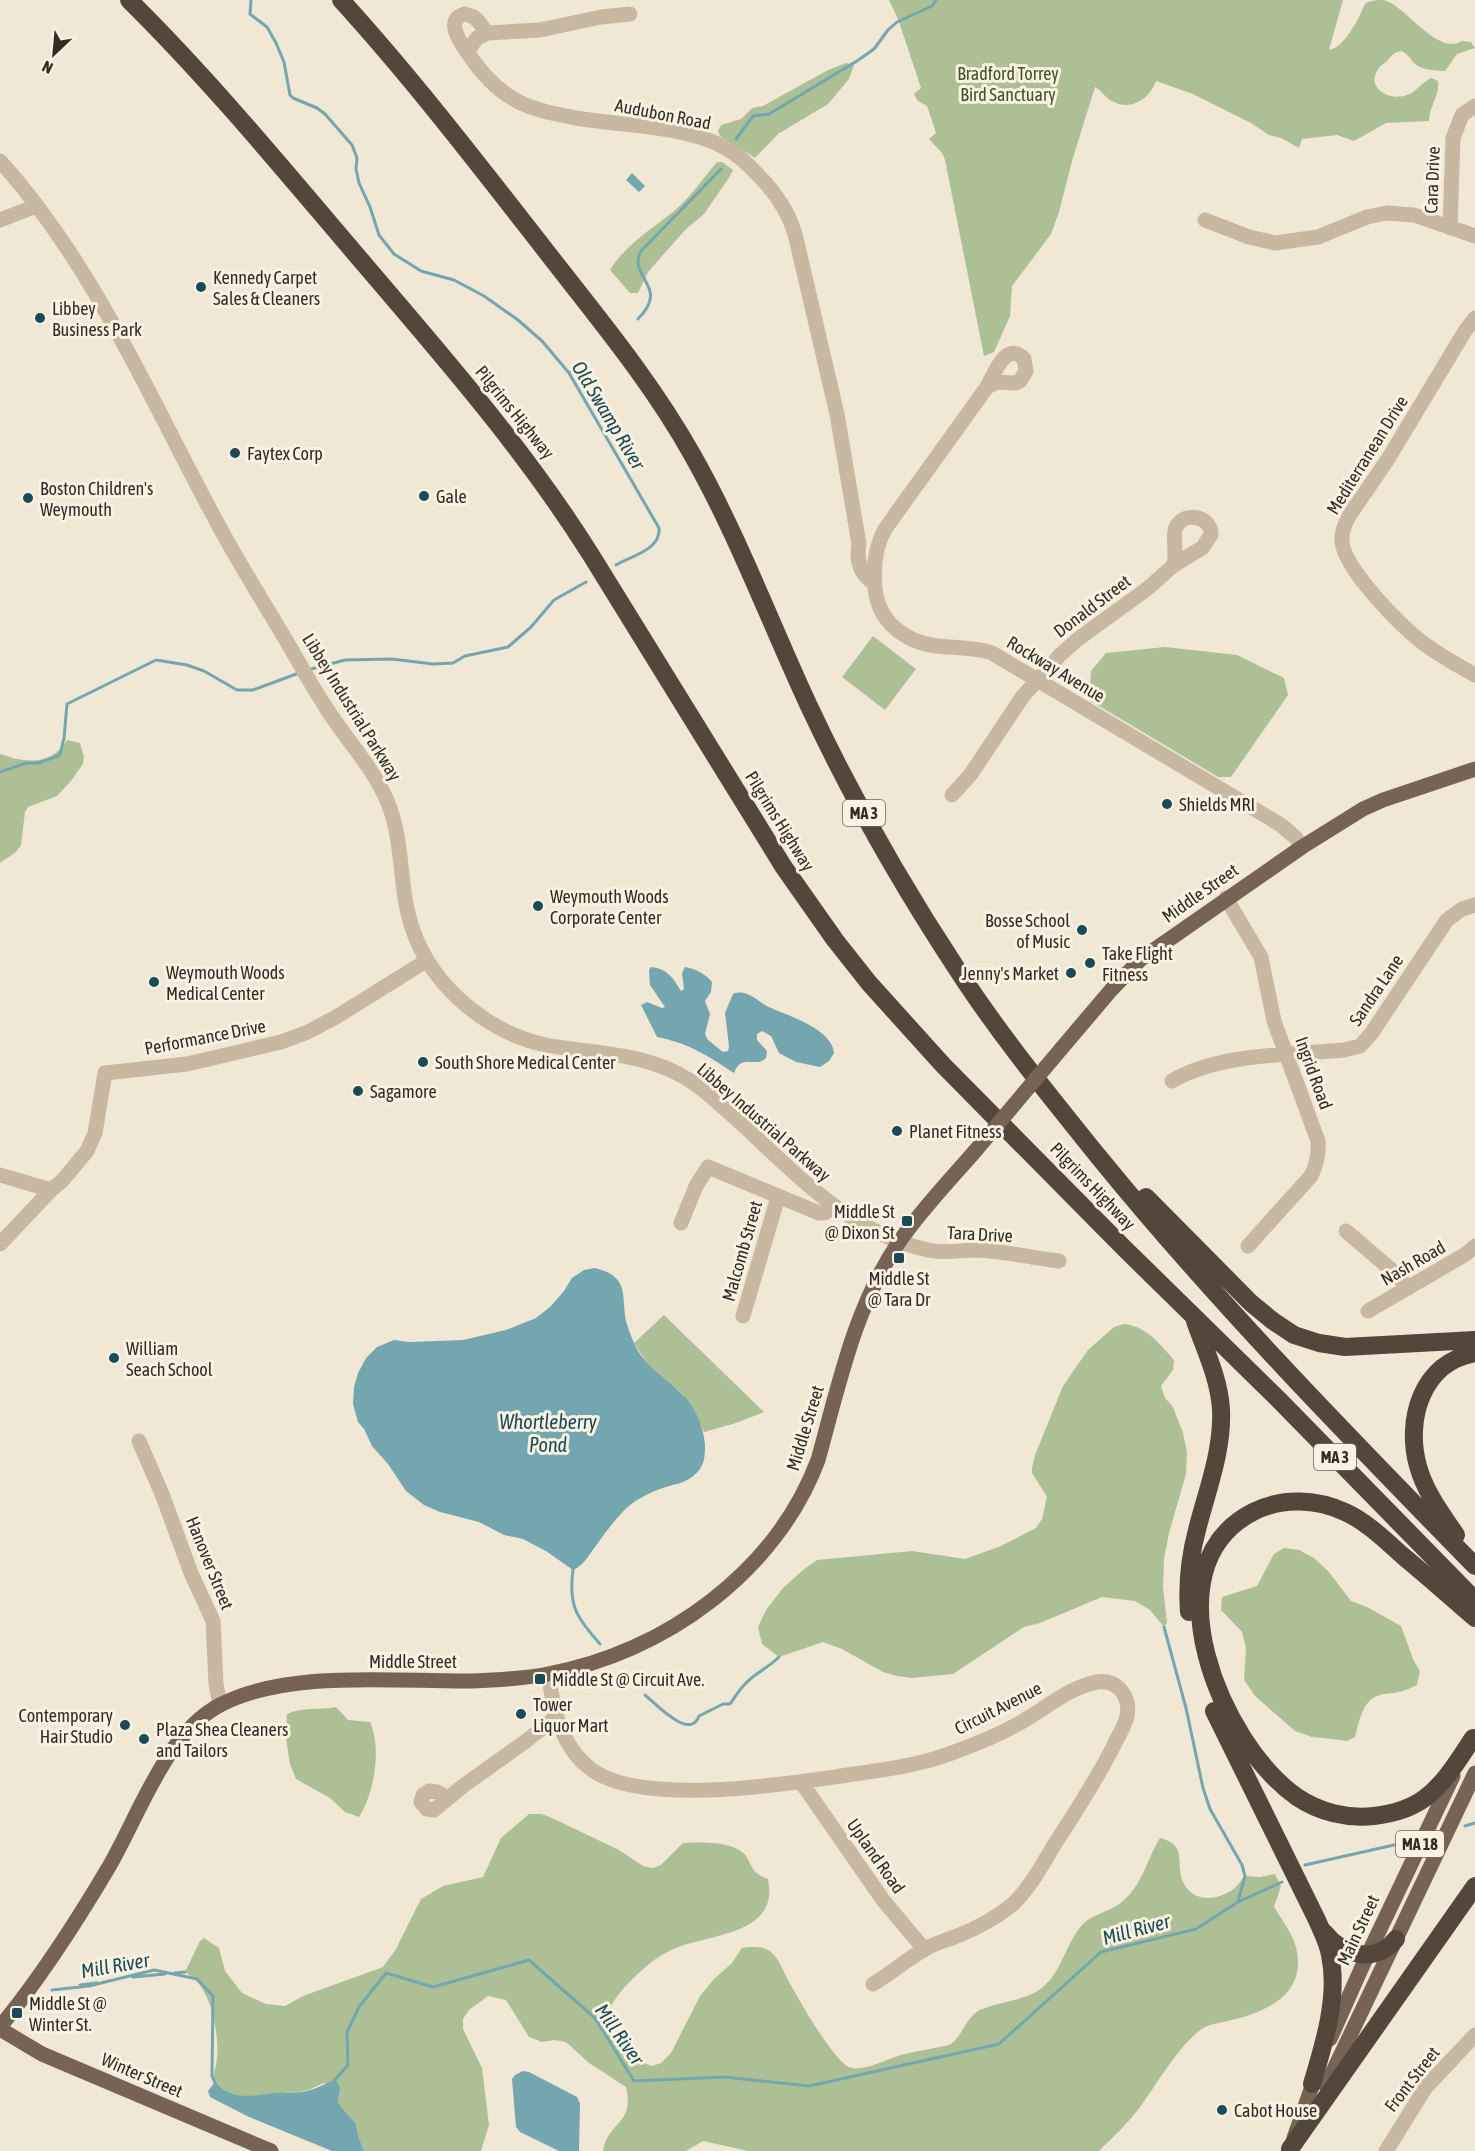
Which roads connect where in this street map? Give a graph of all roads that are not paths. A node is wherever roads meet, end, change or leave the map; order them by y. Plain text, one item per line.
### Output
1 (129, 0) edge
2 (341, 0) edge
3 (630, 14) dead end
4 (487, 33) junction
5 (467, 52) junction
6 (1475, 106) edge
7 (0, 161) edge
8 (36, 206) junction
9 (0, 220) edge
10 (1206, 220) dead end
11 (1450, 228) junction
12 (1475, 236) edge
13 (1475, 318) edge
14 (987, 387) dead end
15 (859, 544) junction
16 (877, 550) junction
17 (1174, 565) dead end
18 (874, 583) junction
19 (1475, 675) edge
20 (1038, 679) junction
21 (1475, 769) edge
22 (952, 795) dead end
23 (1302, 847) junction
24 (1226, 898) junction
25 (1475, 905) edge
26 (426, 961) junction
27 (1287, 1055) junction
28 (1172, 1081) dead end
29 (1051, 1097) junction
30 (0, 1175) edge
31 (51, 1190) junction
32 (778, 1197) junction
33 (834, 1207) junction
34 (681, 1223) dead end
35 (1346, 1231) dead end
36 (899, 1242) junction
37 (0, 1244) edge
38 (1248, 1246) dead end
39 (1475, 1246) edge
40 (1059, 1261) dead end
41 (1408, 1288) junction
42 (1368, 1311) dead end
43 (743, 1316) dead end
44 (1194, 1316) junction
45 (1475, 1340) edge
46 (1475, 1353) edge
47 (138, 1441) dead end
48 (1475, 1561) edge
49 (1475, 1566) edge
50 (1475, 1600) edge
51 (1475, 1618) edge
52 (549, 1674) junction
53 (220, 1706) junction
54 (556, 1717) junction
55 (1474, 1736) edge
56 (1475, 1773) edge
57 (801, 1782) junction
58 (447, 1798) dead end
59 (1475, 1886) edge
60 (1317, 1920) junction
61 (1396, 1939) junction
62 (924, 1949) junction
63 (1368, 1955) junction
64 (873, 1984) dead end
65 (0, 2028) edge
66 (1475, 2035) edge
67 (1312, 2084) junction
68 (1290, 2150) edge
69 (271, 2151) edge
70 (1386, 2151) edge

1 - 44 highway, Pilgrims Highway / MA 3
2 - 29 highway, Pilgrims Highway / MA 3
3 - 4 street
4 - 5 street
4 - 5 street, Audubon Road
5 - 15 street, Audubon Road
6 - 11 street, Cara Drive
7 - 8 street, Libbey Industrial Parkway
8 - 9 street
8 - 26 street, Libbey Industrial Parkway
10 - 11 street
11 - 12 street
13 - 19 street, Mediterranean Drive
14 - 16 street, Rockway Avenue
15 - 16 street
15 - 18 street, Audubon Road
16 - 18 street, Rockway Avenue
17 - 20 street, Donald Street
18 - 20 street, Rockway Avenue
20 - 22 street, Donald Street
20 - 23 street, Rockway Avenue
21 - 23 main road, Middle Street
23 - 24 main road, Middle Street
24 - 27 street, Ingrid Road
24 - 36 main road, Middle Street, bridge
25 - 27 street, Sandra Lane
26 - 31 street, Performance Drive
26 - 33 street, Libbey Industrial Parkway
27 - 28 street, Sandra Lane
27 - 38 street, Ingrid Road
29 - 45 highway
29 - 49 highway, Pilgrims Highway / MA 3
30 - 31 street
31 - 37 street, Performance Drive
32 - 33 street
32 - 34 street
32 - 43 street, Malcomb Street
33 - 36 street, Libbey Industrial Parkway
35 - 41 street
36 - 40 street, Tara Drive
36 - 52 main road, Middle Street
39 - 41 street, Nash Road
41 - 42 street, Nash Road
44 - 50 highway, Pilgrims Highway / MA 3
44 - 60 highway
46 - 48 highway
47 - 53 street, Hanover Street
51 - 55 highway
52 - 53 main road, Middle Street
52 - 54 street, Circuit Avenue
53 - 65 main road, Middle Street
54 - 57 street, Circuit Avenue
54 - 58 street
55 - 63 main road, Main Street / MA 18
56 - 61 main road, MA 18
57 - 62 street, Upland Road
57 - 62 street, Circuit Avenue
59 - 68 highway
60 - 63 highway
60 - 67 highway
61 - 63 highway
61 - 68 main road, MA 18
62 - 64 street, Circuit Avenue
63 - 67 main road, Main Street / MA 18
65 - 69 main road, Winter Street
66 - 70 street, Front Street
67 - 68 main road, Main Street / MA 18

